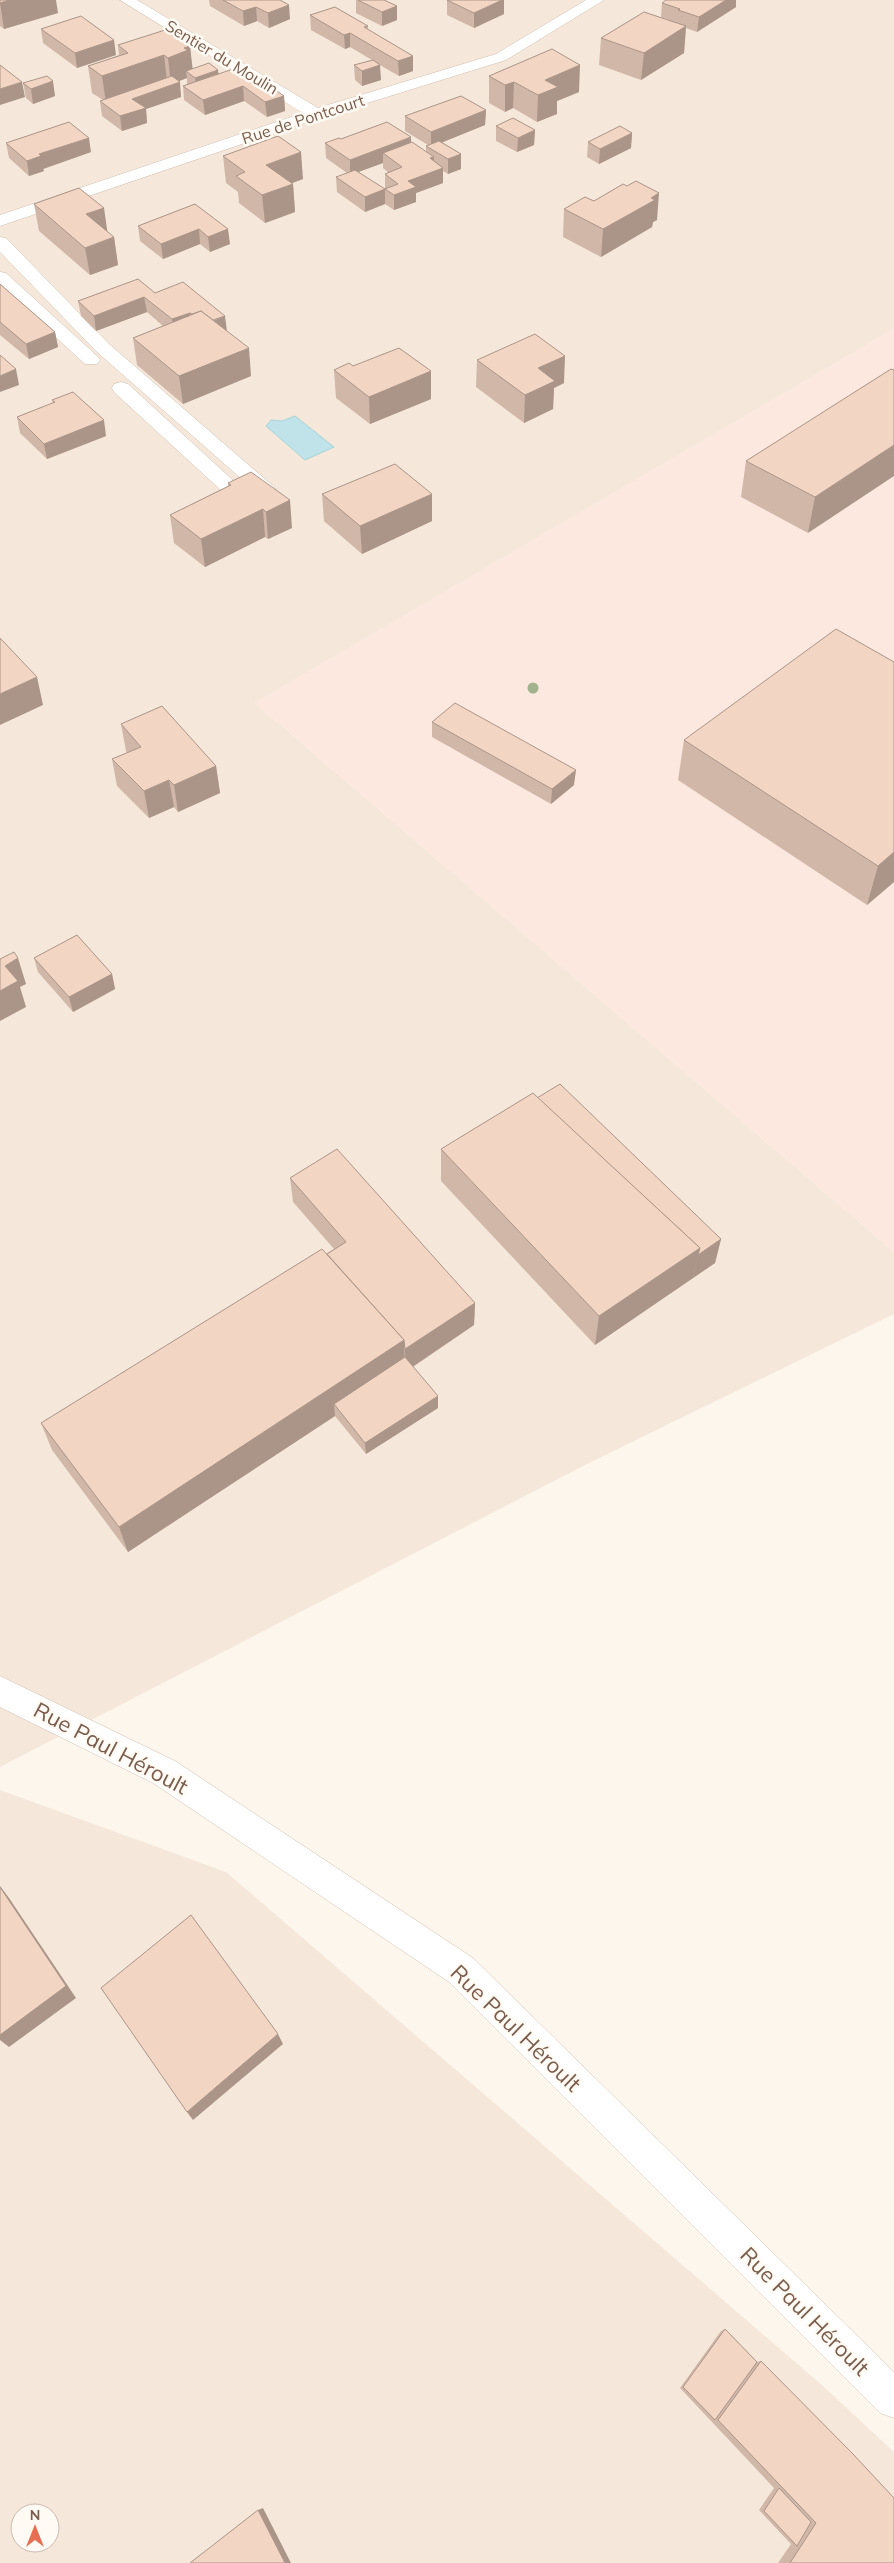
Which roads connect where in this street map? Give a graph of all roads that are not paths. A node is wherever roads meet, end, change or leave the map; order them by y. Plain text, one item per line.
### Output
1 (127, 0) edge
2 (597, 0) edge
3 (316, 114) junction
4 (0, 222) edge
5 (0, 242) edge
6 (0, 276) edge
7 (230, 489) edge
8 (267, 490) edge
9 (0, 1690) edge
10 (894, 2399) edge

1 - 3 street, Sentier du Moulin
2 - 3 street, Rue de Pontcourt
3 - 4 street, Rue de Pontcourt
5 - 8 street
6 - 7 street
9 - 10 street, Rue Paul Héroult

